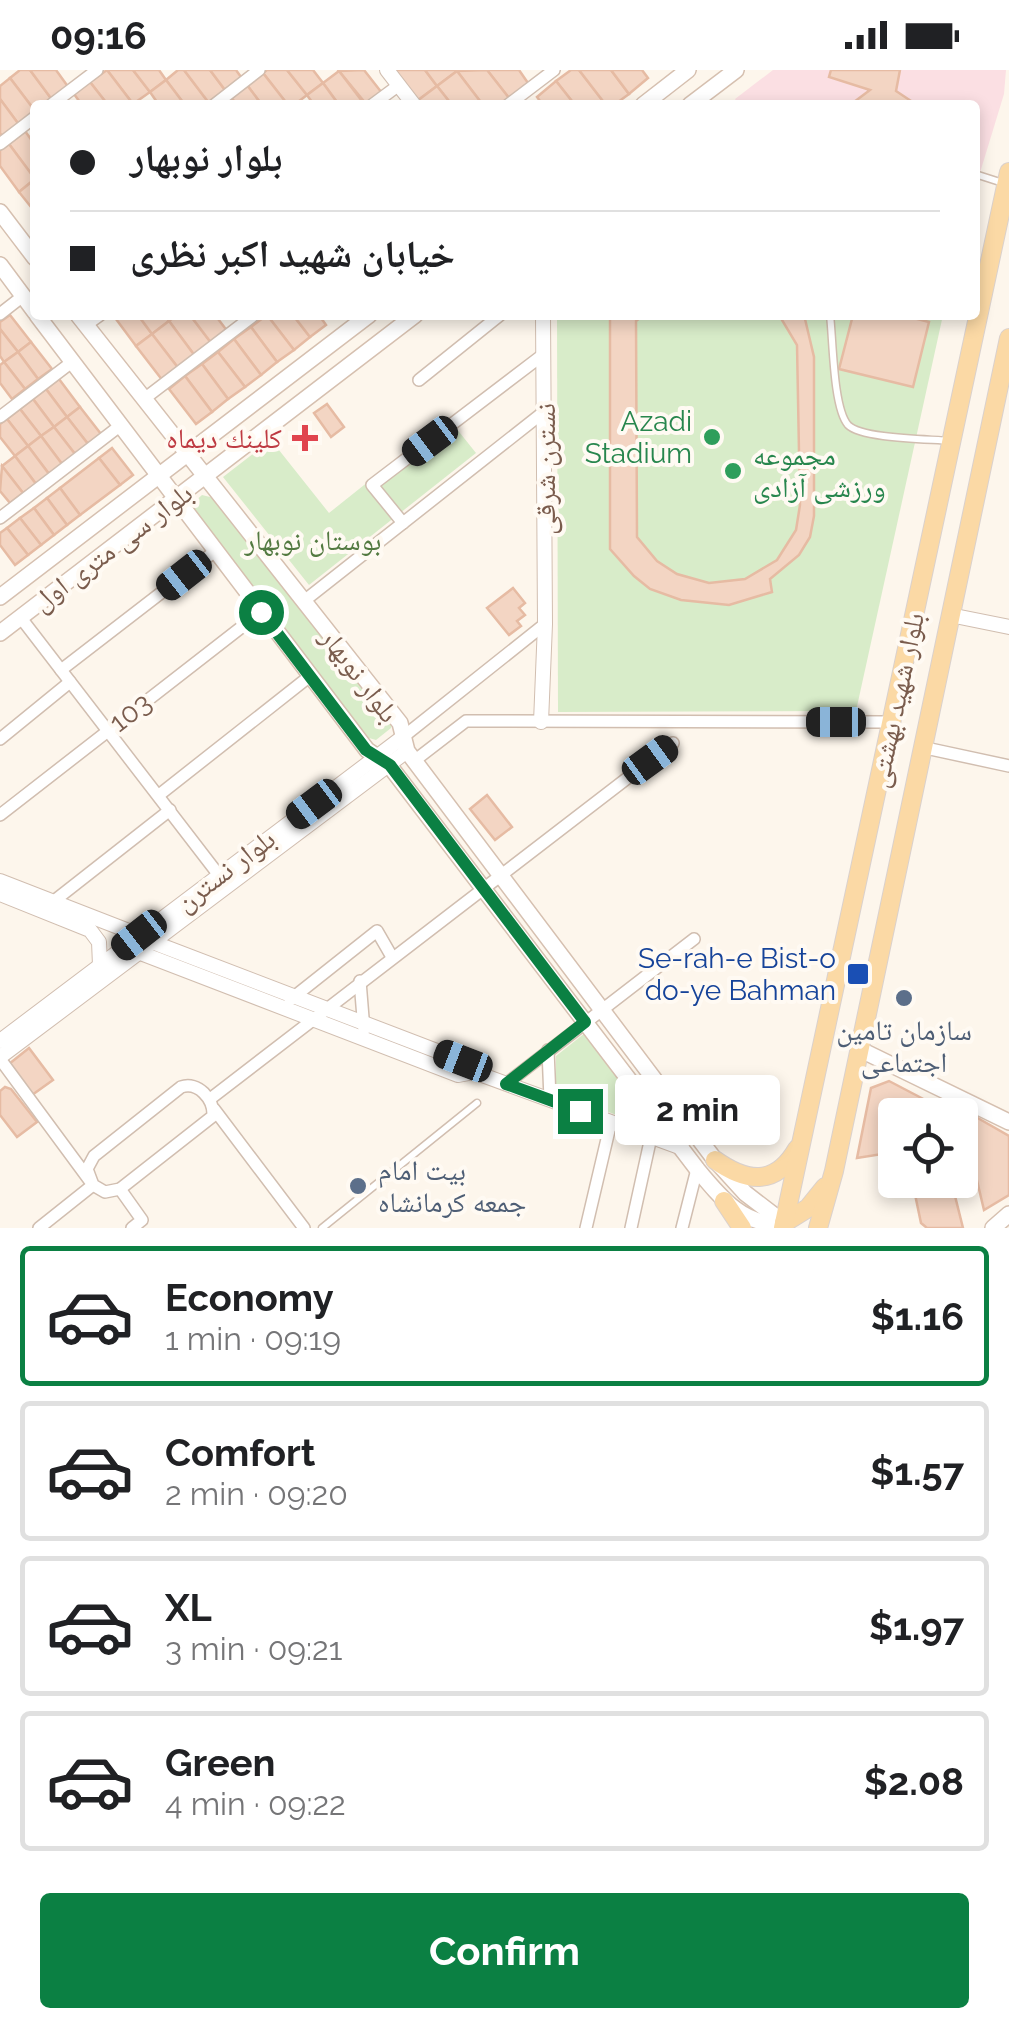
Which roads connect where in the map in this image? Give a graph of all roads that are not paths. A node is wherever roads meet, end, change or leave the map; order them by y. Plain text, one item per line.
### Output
1 (97, 70) edge
2 (259, 70) edge
3 (387, 70) edge
4 (554, 70) edge
5 (688, 70) edge
6 (736, 70) edge
7 (398, 85) junction
8 (58, 100) edge
9 (220, 100) edge
10 (378, 100) edge
11 (410, 100) edge
12 (515, 100) edge
13 (649, 100) edge
14 (697, 100) edge
15 (30, 121) edge
16 (0, 144) edge
17 (980, 175) edge
18 (1008, 178) edge
19 (0, 212) edge
20 (30, 248) edge
21 (0, 265) edge
22 (24, 296) junction
23 (30, 304) edge
24 (980, 308) edge
25 (0, 314) edge
26 (41, 320) edge
27 (89, 320) edge
28 (247, 320) edge
29 (362, 320) edge
30 (408, 320) edge
31 (494, 320) edge
32 (543, 320) edge
33 (831, 320) edge
34 (977, 320) edge
35 (1009, 338) edge
36 (544, 354) junction
37 (72, 362) junction
38 (418, 380) dead end
39 (964, 382) junction
40 (999, 383) junction
41 (144, 399) junction
42 (545, 410) junction
43 (0, 418) edge
44 (121, 425) junction
45 (952, 440) junction
46 (187, 454) junction
47 (946, 467) junction
48 (980, 474) junction
49 (158, 476) junction
50 (205, 477) junction
51 (176, 499) junction
52 (0, 518) edge
53 (403, 523) junction
54 (214, 552) junction
55 (0, 597) edge
56 (304, 601) junction
57 (261, 612) junction
58 (950, 615) junction
59 (20, 618) junction
60 (545, 624) junction
61 (1009, 627) edge
62 (0, 633) edge
63 (61, 670) junction
64 (310, 676) junction
65 (70, 682) junction
66 (449, 701) junction
67 (466, 722) junction
68 (541, 722) junction
69 (891, 722) junction
70 (107, 730) junction
71 (0, 739) edge
72 (673, 743) dead end
73 (921, 747) junction
74 (408, 750) junction
75 (383, 761) junction
76 (1009, 766) edge
77 (158, 795) junction
78 (170, 810) junction
79 (0, 814) edge
80 (218, 874) junction
81 (500, 874) junction
82 (0, 881) edge
83 (482, 888) junction
84 (0, 894) edge
85 (54, 901) junction
86 (145, 938) junction
87 (694, 939) dead end
88 (138, 952) junction
89 (392, 956) junction
90 (100, 965) junction
91 (360, 981) junction
92 (294, 996) junction
93 (282, 1007) junction
94 (325, 1008) junction
95 (602, 1009) junction
96 (312, 1019) junction
97 (585, 1022) junction
98 (364, 1031) junction
99 (0, 1042) edge
100 (860, 1049) junction
101 (548, 1050) junction
102 (0, 1058) edge
103 (506, 1084) junction
104 (550, 1100) junction
105 (478, 1103) dead end
106 (212, 1104) junction
107 (612, 1122) junction
108 (1009, 1122) edge
109 (802, 1135) junction
110 (652, 1137) junction
111 (682, 1148) junction
112 (715, 1160) junction
113 (697, 1169) junction
114 (834, 1171) junction
115 (93, 1185) junction
116 (120, 1190) junction
117 (724, 1201) junction
118 (1008, 1215) edge
119 (785, 1226) edge
120 (39, 1228) edge
121 (132, 1228) edge
122 (304, 1228) edge
123 (322, 1228) edge
124 (586, 1228) edge
125 (632, 1228) edge
126 (682, 1228) edge
127 (742, 1228) edge
128 (818, 1228) edge
129 (993, 1228) edge

1 - 8 street
2 - 9 street
3 - 7 street
4 - 12 street
5 - 13 main road
6 - 14 main road
7 - 10 street
7 - 11 street
15 - 16 street
17 - 18 lane
18 - 24 main road, بلوار شهید بهشتی
19 - 20 main road
21 - 22 main road, بلوار نوبهار
22 - 23 main road, بلوار نوبهار
22 - 25 street
26 - 37 main road, بلوار نوبهار
27 - 41 main road, بلوار نوبهار
28 - 41 street
29 - 46 main road, بلوار سی متری اول
30 - 50 main road, بلوار سی متری اول
31 - 38 street
32 - 36 street, نسترن شرقی
33 - 45 lane
34 - 39 main road, بلوار شهید بهشتی
35 - 40 main road, بلوار شهید بهشتی
36 - 42 street, نسترن شرقی
36 - 53 street
37 - 43 street
37 - 44 main road, بلوار نوبهار
39 - 40 main road
39 - 45 main road, بلوار شهید بهشتی
40 - 48 main road, بلوار شهید بهشتی
41 - 46 main road, بلوار نوبهار
42 - 53 street
42 - 60 street, نسترن شرقی
44 - 49 main road, بلوار نوبهار
44 - 52 street
45 - 47 main road, بلوار شهید بهشتی
46 - 49 main road, بلوار سی متری اول
46 - 50 main road, بلوار نوبهار
47 - 48 main road
47 - 69 main road, بلوار شهید بهشتی
48 - 58 main road, بلوار شهید بهشتی
49 - 51 main road, بلوار نوبهار
49 - 55 main road, بلوار سی متری اول
50 - 51 main road, بلوار سی متری اول
50 - 56 main road, بلوار نوبهار
51 - 54 main road, بلوار نوبهار
51 - 59 main road, بلوار سی متری اول
53 - 56 street
54 - 57 main road, بلوار نوبهار
54 - 63 street
56 - 74 main road, بلوار نوبهار
57 - 64 main road, بلوار نوبهار
57 - 70 street, 103
58 - 61 street
58 - 73 main road, بلوار شهید بهشتی
59 - 62 main road, بلوار سی متری اول
59 - 63 street
60 - 66 street
60 - 68 street, نسترن شرقی
63 - 65 street
64 - 75 main road, بلوار نوبهار
64 - 77 street
65 - 70 street
65 - 71 street
66 - 67 street
66 - 74 street
67 - 68 street
67 - 74 street
68 - 69 street
69 - 109 main road, بلوار شهید بهشتی
70 - 77 street
70 - 79 street, 103
72 - 81 street
73 - 76 street
73 - 100 main road, بلوار شهید بهشتی
74 - 75 street, بلوار نسترن
74 - 81 main road, بلوار نوبهار
75 - 80 street, بلوار نسترن
75 - 83 main road, بلوار نوبهار
75 - 86 street, بلوار نسترن
77 - 78 street
78 - 80 street
78 - 85 street
80 - 86 street, بلوار نسترن
81 - 83 street
81 - 95 main road, بلوار نوبهار
82 - 85 street
83 - 89 street
83 - 97 main road, بلوار نوبهار
84 - 90 street
85 - 86 street
86 - 88 street, بلوار نسترن
86 - 90 street, بلوار نسترن
86 - 92 street
87 - 95 street
88 - 93 street
88 - 102 street, بلوار نسترن
89 - 91 street
89 - 92 street
90 - 99 street, بلوار نسترن
91 - 94 street
91 - 98 street
92 - 93 street
92 - 94 street
93 - 96 street
94 - 96 street
94 - 98 street
95 - 97 street
95 - 112 main road, بلوار نوبهار
96 - 98 street
96 - 106 street
97 - 101 street
97 - 111 main road, بلوار نوبهار
98 - 103 street
100 - 108 main road
100 - 114 main road, بلوار شهید بهشتی
101 - 103 street
101 - 104 street
102 - 115 street
103 - 104 street
104 - 107 street
105 - 123 lane
106 - 115 street
106 - 116 street
106 - 122 street
107 - 110 street
107 - 124 street
109 - 112 main road
109 - 119 main road, بلوار شهید بهشتی
110 - 111 street
110 - 125 street
111 - 113 main road, بلوار نوبهار
112 - 119 main road, بلوار نوبهار
113 - 117 main road, بلوار نوبهار
113 - 126 street
114 - 119 main road
114 - 128 main road, بلوار شهید بهشتی
115 - 116 street
115 - 120 street
116 - 121 street
117 - 119 main road, بلوار نوبهار
117 - 127 main road
118 - 129 main road

